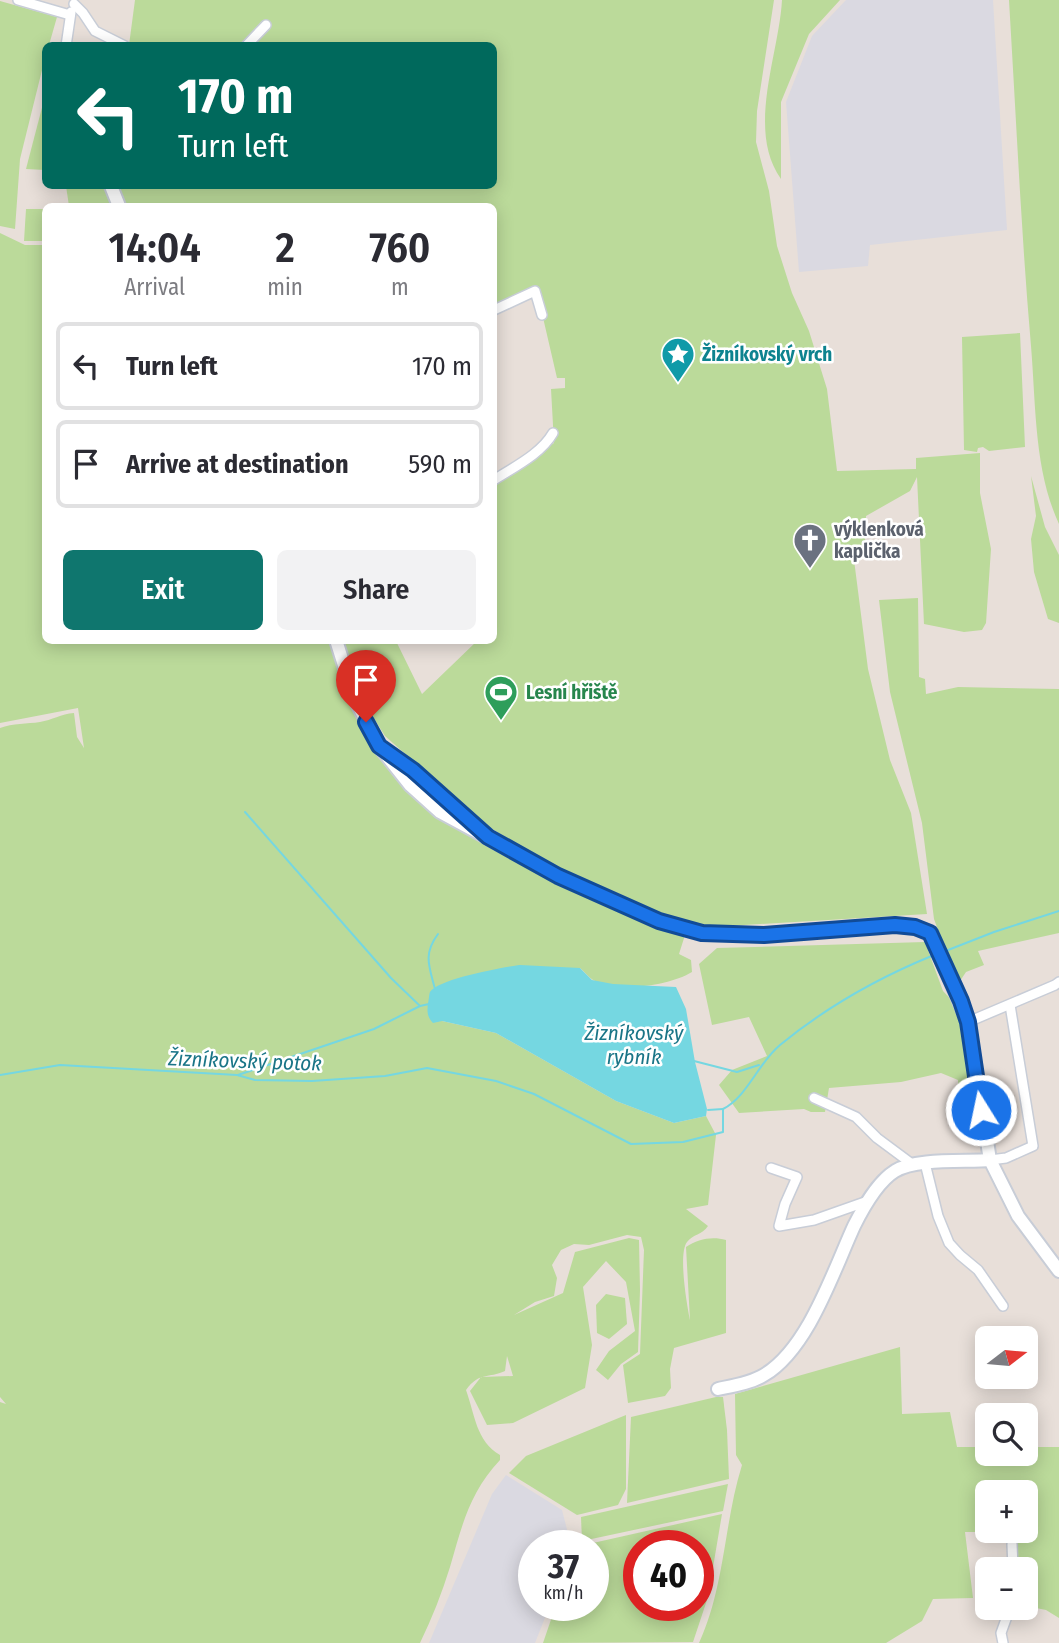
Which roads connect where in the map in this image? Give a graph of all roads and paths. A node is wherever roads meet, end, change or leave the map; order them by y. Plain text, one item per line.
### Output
1 (18, 0) edge
2 (74, 2) edge
3 (70, 15) junction
4 (266, 26) dead end
5 (67, 42) edge
6 (117, 42) edge
7 (250, 42) edge
8 (497, 309) edge
9 (541, 315) dead end
10 (553, 433) dead end
11 (497, 478) edge
12 (337, 644) edge
13 (1059, 982) edge
14 (1010, 1005) junction
15 (968, 1022) junction
16 (814, 1098) dead end
17 (990, 1160) junction
18 (918, 1164) junction
19 (771, 1168) dead end
20 (865, 1202) junction
21 (1059, 1271) edge
22 (1003, 1306) dead end
23 (718, 1389) dead end
24 (1012, 1544) dead end
25 (1012, 1557) edge
26 (1006, 1620) edge
27 (1003, 1643) edge

1 - 3 street
2 - 3 street
2 - 6 street
3 - 5 street
4 - 7 street
8 - 9 street
10 - 11 street
12 - 15 street
13 - 14 street
14 - 15 street
14 - 17 street
15 - 17 street
16 - 18 street
17 - 18 street
17 - 21 street
18 - 20 street
18 - 22 street
19 - 20 street
20 - 23 street
24 - 25 street
26 - 27 street

